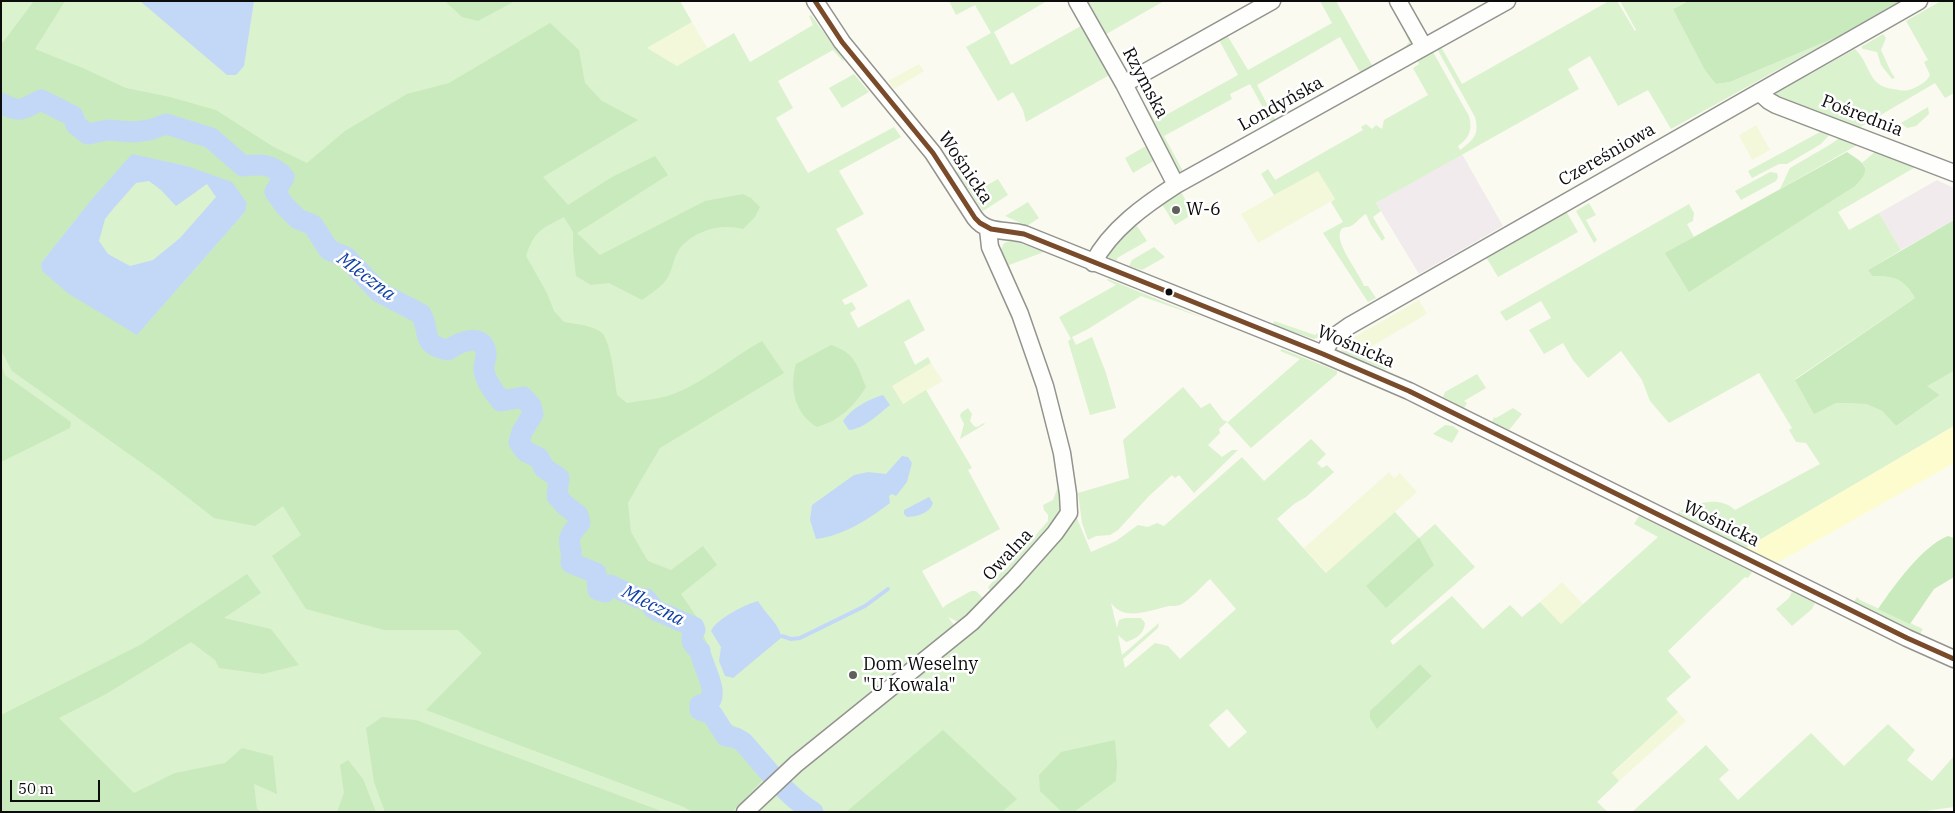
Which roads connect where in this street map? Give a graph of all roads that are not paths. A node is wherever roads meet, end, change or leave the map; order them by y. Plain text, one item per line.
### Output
1 (815, 1) edge
2 (1077, 1) edge
3 (1272, 1) edge
4 (1398, 1) edge
5 (1507, 1) edge
6 (1919, 1) edge
7 (1424, 47) junction
8 (1124, 84) junction
9 (1759, 92) junction
10 (1954, 173) edge
11 (1176, 185) junction
12 (988, 229) junction
13 (1093, 263) junction
14 (1323, 354) junction
15 (1954, 659) edge
16 (745, 812) edge

1 - 12 street, Wośnicka
2 - 8 street, Rzymska
3 - 8 street
4 - 7 street
5 - 7 street, Londyńska
6 - 9 street, Czereśniowa
7 - 11 street, Londyńska
8 - 11 street, Rzymska
9 - 10 street, Pośrednia
9 - 14 street, Czereśniowa
11 - 13 street, Londyńska
12 - 13 street, Wośnicka
12 - 16 street, Owalna
13 - 14 street, Wośnicka
14 - 15 street, Wośnicka

